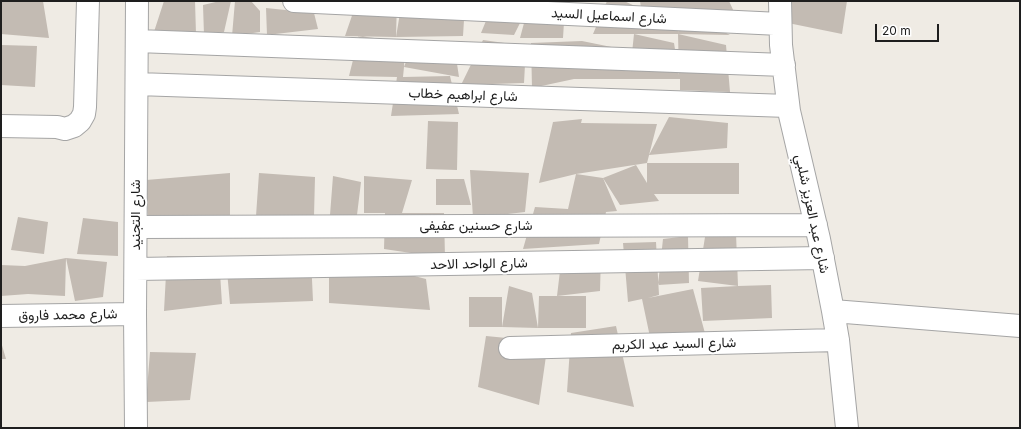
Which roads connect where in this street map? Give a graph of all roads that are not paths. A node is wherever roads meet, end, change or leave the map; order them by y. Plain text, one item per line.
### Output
1 (88, 1) edge
2 (137, 1) edge
3 (294, 1) edge
4 (780, 1) edge
5 (780, 24) junction
6 (137, 41) junction
7 (784, 64) junction
8 (137, 84) junction
9 (788, 106) junction
10 (1, 126) edge
11 (816, 225) junction
12 (136, 227) junction
13 (823, 258) junction
14 (136, 269) junction
15 (833, 311) junction
16 (135, 314) junction
17 (1, 316) edge
18 (1020, 326) edge
19 (838, 340) junction
20 (510, 348) dead end
21 (136, 428) edge
22 (847, 428) edge

1 - 10 street
2 - 6 street, شارع التجنيد
3 - 5 street, شارع اسماعيل السيد
4 - 5 street, شارع عبد العزيز شلبي
5 - 7 street, شارع عبد العزيز شلبي
6 - 7 street
6 - 8 street, شارع التجنيد
7 - 9 street, شارع عبد العزيز شلبي
8 - 9 street, شارع ابراهيم خطاب
8 - 12 street, شارع التجنيد
9 - 11 street, شارع عبد العزيز شلبي
11 - 12 street, شارع حسنين عفيفى
11 - 13 street, شارع عبد العزيز شلبي
12 - 14 street, شارع التجنيد
13 - 14 street, شارع الواحد الاحد
13 - 15 street, شارع عبد العزيز شلبي
14 - 16 street, شارع التجنيد
15 - 18 street
15 - 19 street, شارع عبد العزيز شلبي
16 - 17 street, شارع محمد فاروق
16 - 21 street, شارع التجنيد
19 - 20 street, شارع السيد عبد الكريم
19 - 22 street, شارع عبد العزيز شلبي

